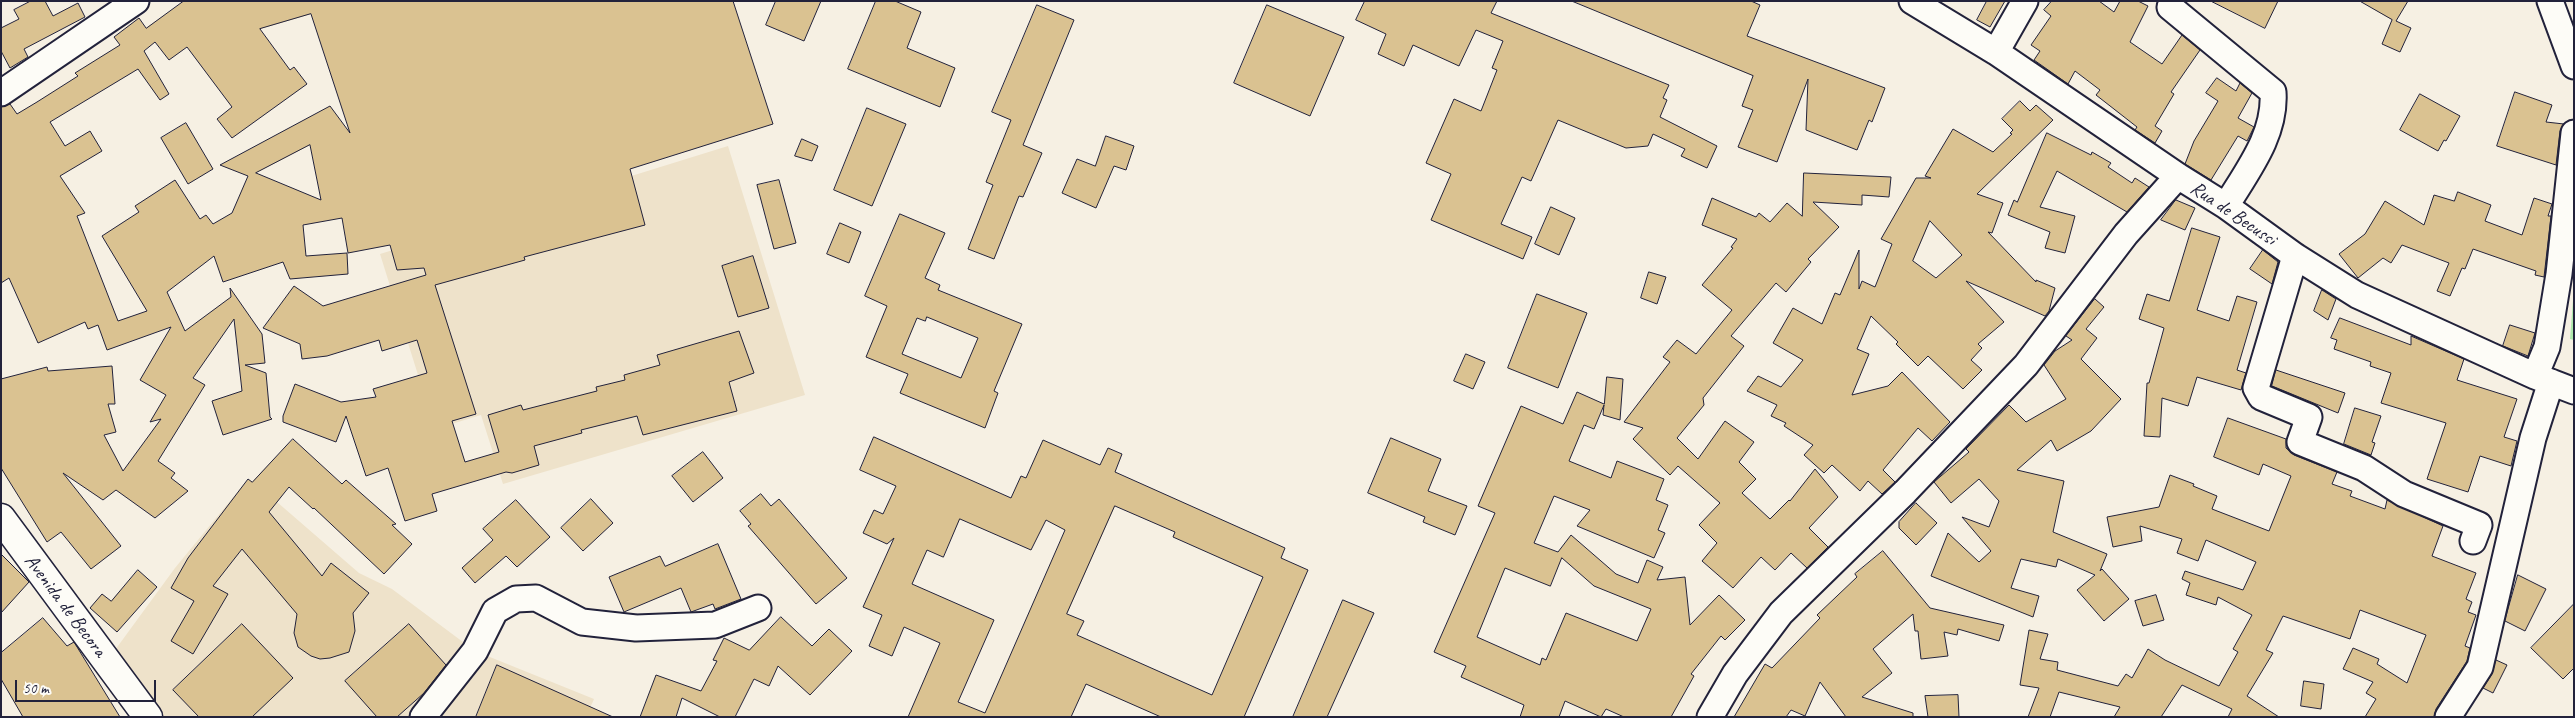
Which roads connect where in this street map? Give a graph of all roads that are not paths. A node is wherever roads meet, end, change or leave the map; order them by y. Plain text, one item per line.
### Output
1 (136, 1) edge
2 (1912, 1) edge
3 (2550, 1) edge
4 (2025, 2) edge
5 (2170, 7) dead end
6 (1996, 52) junction
7 (2574, 66) edge
8 (1, 93) edge
9 (2574, 133) edge
10 (2178, 176) junction
11 (2226, 206) junction
12 (2296, 256) junction
13 (2543, 379) junction
14 (2574, 391) edge
15 (1, 518) edge
16 (2473, 541) dead end
17 (758, 608) dead end
18 (148, 717) edge
19 (423, 717) edge
20 (1710, 717) edge
21 (2448, 717) edge

1 - 8 street
2 - 6 street, Rua de Becussi
3 - 7 street
4 - 6 street
5 - 11 street
6 - 10 street, Rua de Becussi
9 - 13 street
10 - 11 street, Rua de Becussi
10 - 20 street
11 - 12 street, Rua de Becussi
12 - 13 street, Rua de Becussi
12 - 16 street
13 - 14 street, Rua de Becussi
13 - 21 street
15 - 18 main road, Avenida de Becora
17 - 19 street

